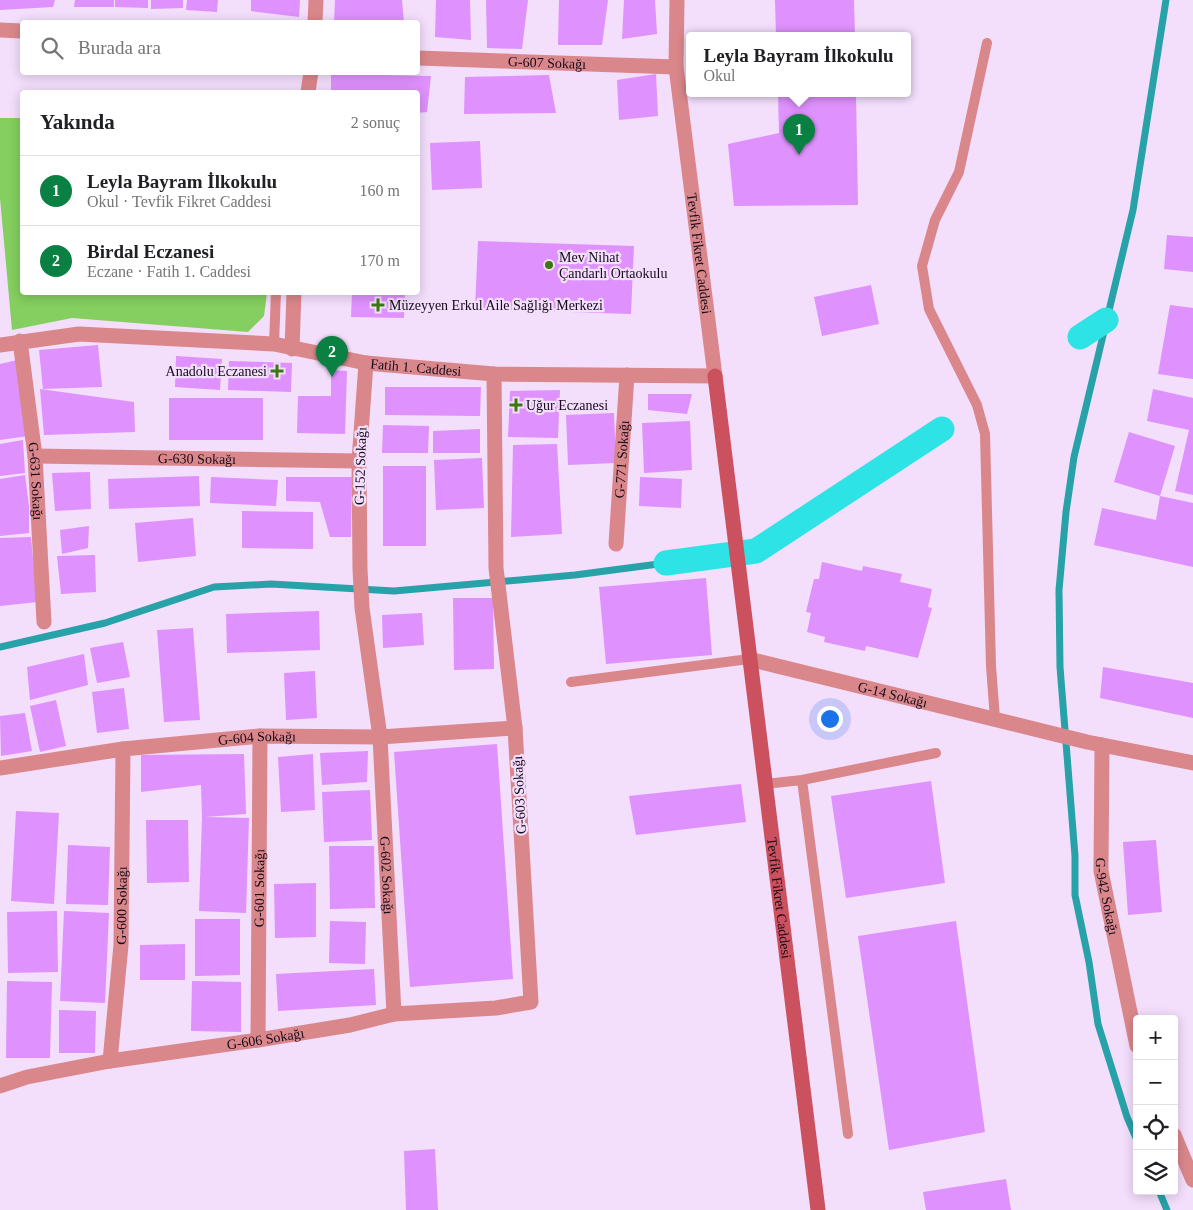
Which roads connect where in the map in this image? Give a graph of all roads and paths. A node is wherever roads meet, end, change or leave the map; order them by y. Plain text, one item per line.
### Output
1 (316, 0) edge
2 (677, 0) edge
3 (315, 20) edge
4 (0, 30) edge
5 (20, 31) edge
6 (987, 43) dead end
7 (420, 58) edge
8 (676, 67) junction
9 (311, 75) edge
10 (308, 90) edge
11 (276, 295) edge
12 (294, 295) edge
13 (20, 341) junction
14 (274, 344) junction
15 (0, 345) edge
16 (292, 349) junction
17 (366, 363) junction
18 (494, 374) junction
19 (627, 375) junction
20 (715, 376) junction
21 (35, 456) junction
22 (359, 461) junction
23 (616, 544) dead end
24 (44, 622) dead end
25 (749, 659) junction
26 (571, 682) dead end
27 (995, 720) junction
28 (515, 728) junction
29 (260, 736) junction
30 (380, 737) junction
31 (1094, 743) junction
32 (123, 749) junction
33 (936, 752) dead end
34 (1193, 763) edge
35 (0, 768) edge
36 (802, 780) junction
37 (766, 784) junction
38 (531, 1002) joint
39 (394, 1014) junction
40 (1133, 1027) edge
41 (258, 1040) junction
42 (110, 1061) junction
43 (0, 1086) edge
44 (848, 1134) dead end
45 (1178, 1144) edge
46 (1193, 1180) edge
47 (818, 1210) edge

1 - 3 street
2 - 8 street, Tevfik Fikret Caddesi
4 - 5 street
6 - 27 lane
7 - 8 street, G-607 Sokağı
8 - 20 street, Tevfik Fikret Caddesi
9 - 10 street
11 - 14 lane
12 - 16 street
13 - 14 street, Fatih 1. Caddesi
13 - 15 street, Fatih 1. Caddesi
13 - 21 street, G-631 Sokağı
14 - 16 street, Fatih 1. Caddesi
16 - 17 street, Fatih 1. Caddesi
17 - 18 street, Fatih 1. Caddesi
17 - 22 street, G-152 Sokağı
18 - 19 street, Fatih 1. Caddesi
18 - 28 street, G-603 Sokağı
19 - 20 street, Fatih 1. Caddesi
19 - 23 street, G-771 Sokağı
20 - 25 main road, Tevfik Fikret Caddesi
21 - 22 street, G-630 Sokağı
21 - 24 street, G-631 Sokağı
22 - 30 street, G-152 Sokağı
25 - 26 lane
25 - 27 street, G-14 Sokağı
25 - 37 main road, Tevfik Fikret Caddesi
27 - 31 street, G-14 Sokağı
28 - 30 street, G-604 Sokağı
28 - 38 street, G-603 Sokağı
29 - 30 street, G-604 Sokağı
29 - 32 street, G-604 Sokağı
29 - 41 street, G-601 Sokağı
30 - 39 street, G-602 Sokağı
31 - 34 street
31 - 40 street, G-942 Sokağı
32 - 35 street, G-604 Sokağı
32 - 42 street, G-600 Sokağı
33 - 36 lane
36 - 37 lane
36 - 44 lane
37 - 47 main road, Tevfik Fikret Caddesi
38 - 39 street, G-606 Sokağı
39 - 41 street, G-606 Sokağı
41 - 42 street, G-606 Sokağı
42 - 43 street, G-606 Sokağı
45 - 46 street

